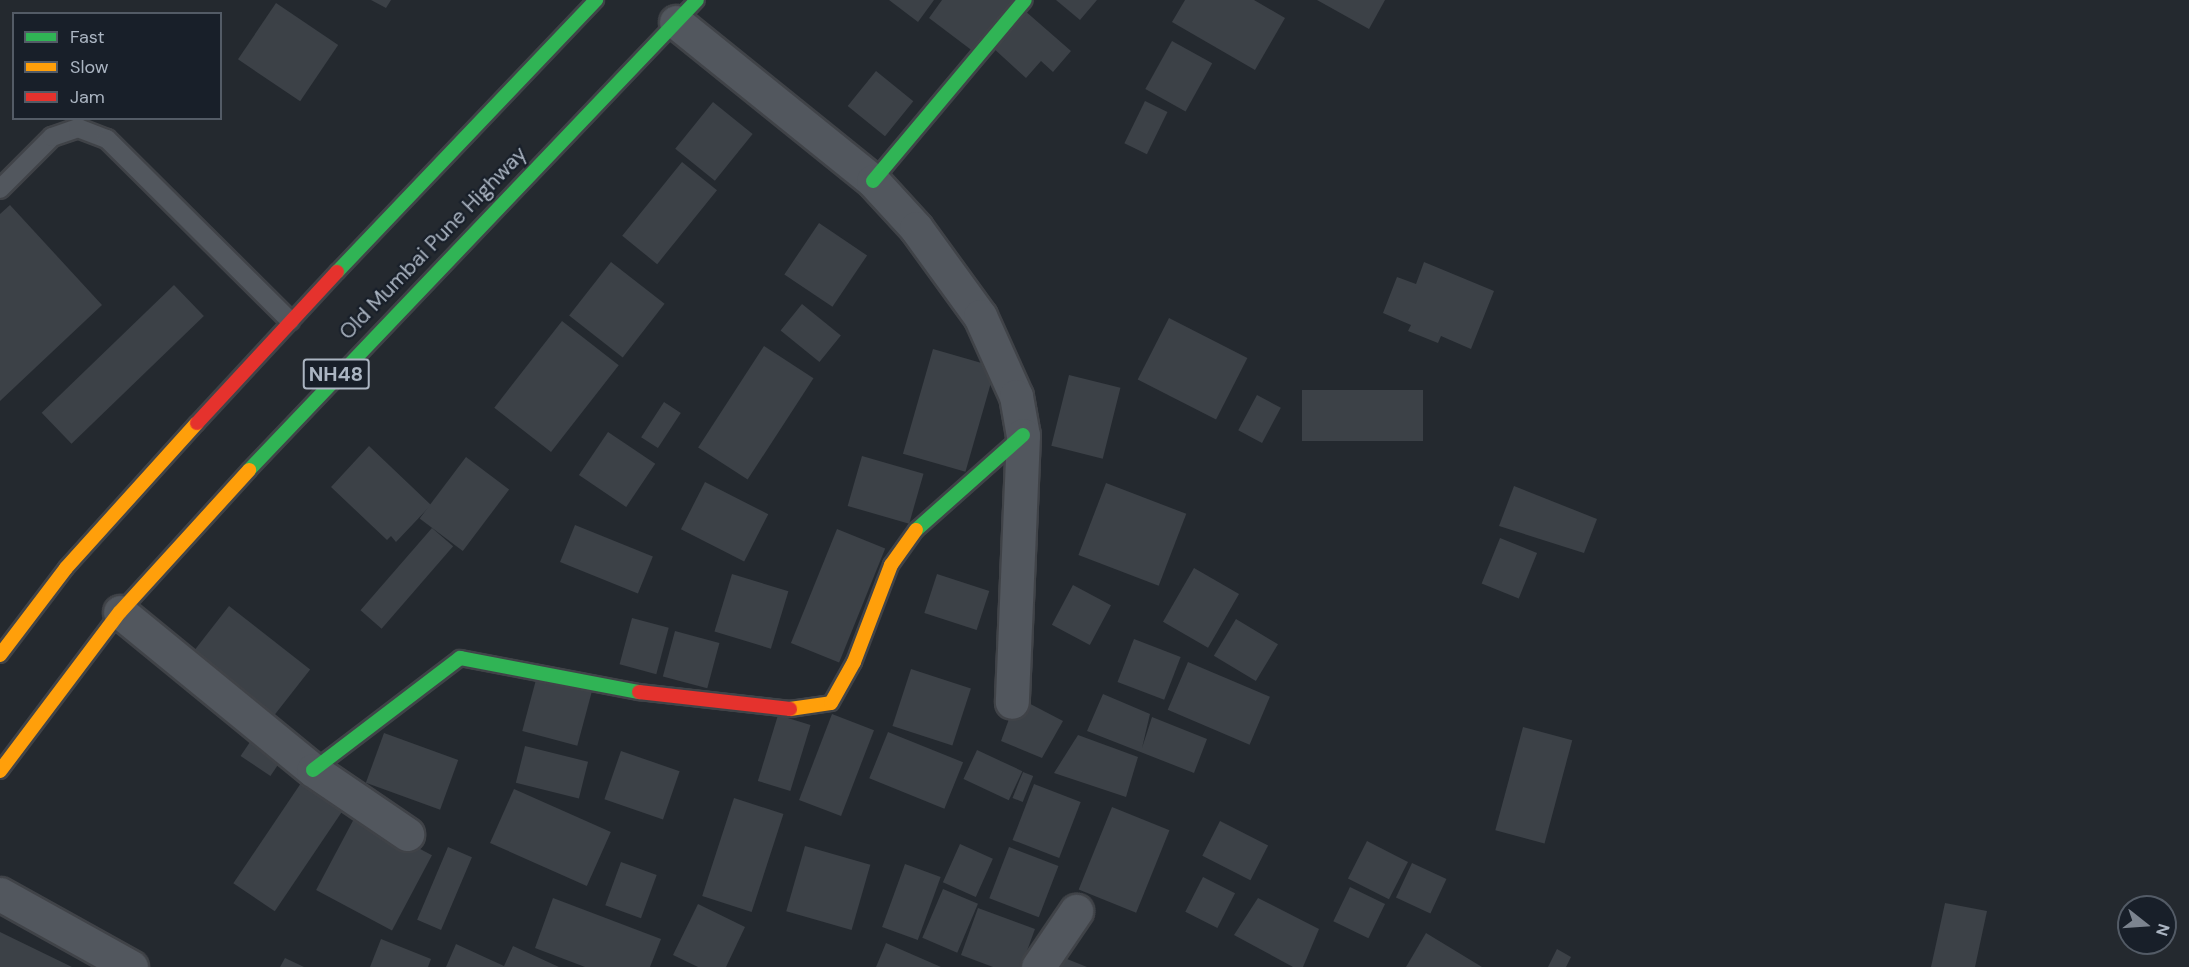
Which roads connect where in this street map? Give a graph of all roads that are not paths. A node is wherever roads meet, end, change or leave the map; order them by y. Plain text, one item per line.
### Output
1 (597, 0) edge
2 (1025, 0) edge
3 (686, 11) edge
4 (873, 181) junction
5 (0, 189) edge
6 (290, 321) junction
7 (1023, 435) junction
8 (120, 612) junction
9 (0, 655) edge
10 (1012, 702) dead end
11 (313, 770) junction
12 (0, 771) edge
13 (407, 834) dead end
14 (0, 894) edge
15 (1076, 911) dead end
16 (131, 967) edge
17 (1038, 967) edge

1 - 6 main road
2 - 4 main road
3 - 4 street
3 - 8 main road, Old Mumbai Pune Highway / NH48
4 - 7 street
5 - 6 lane
6 - 9 main road
7 - 10 street
7 - 11 main road
8 - 11 street
8 - 12 main road, Old Mumbai Pune Highway / NH48
11 - 13 street
14 - 16 street
15 - 17 street

